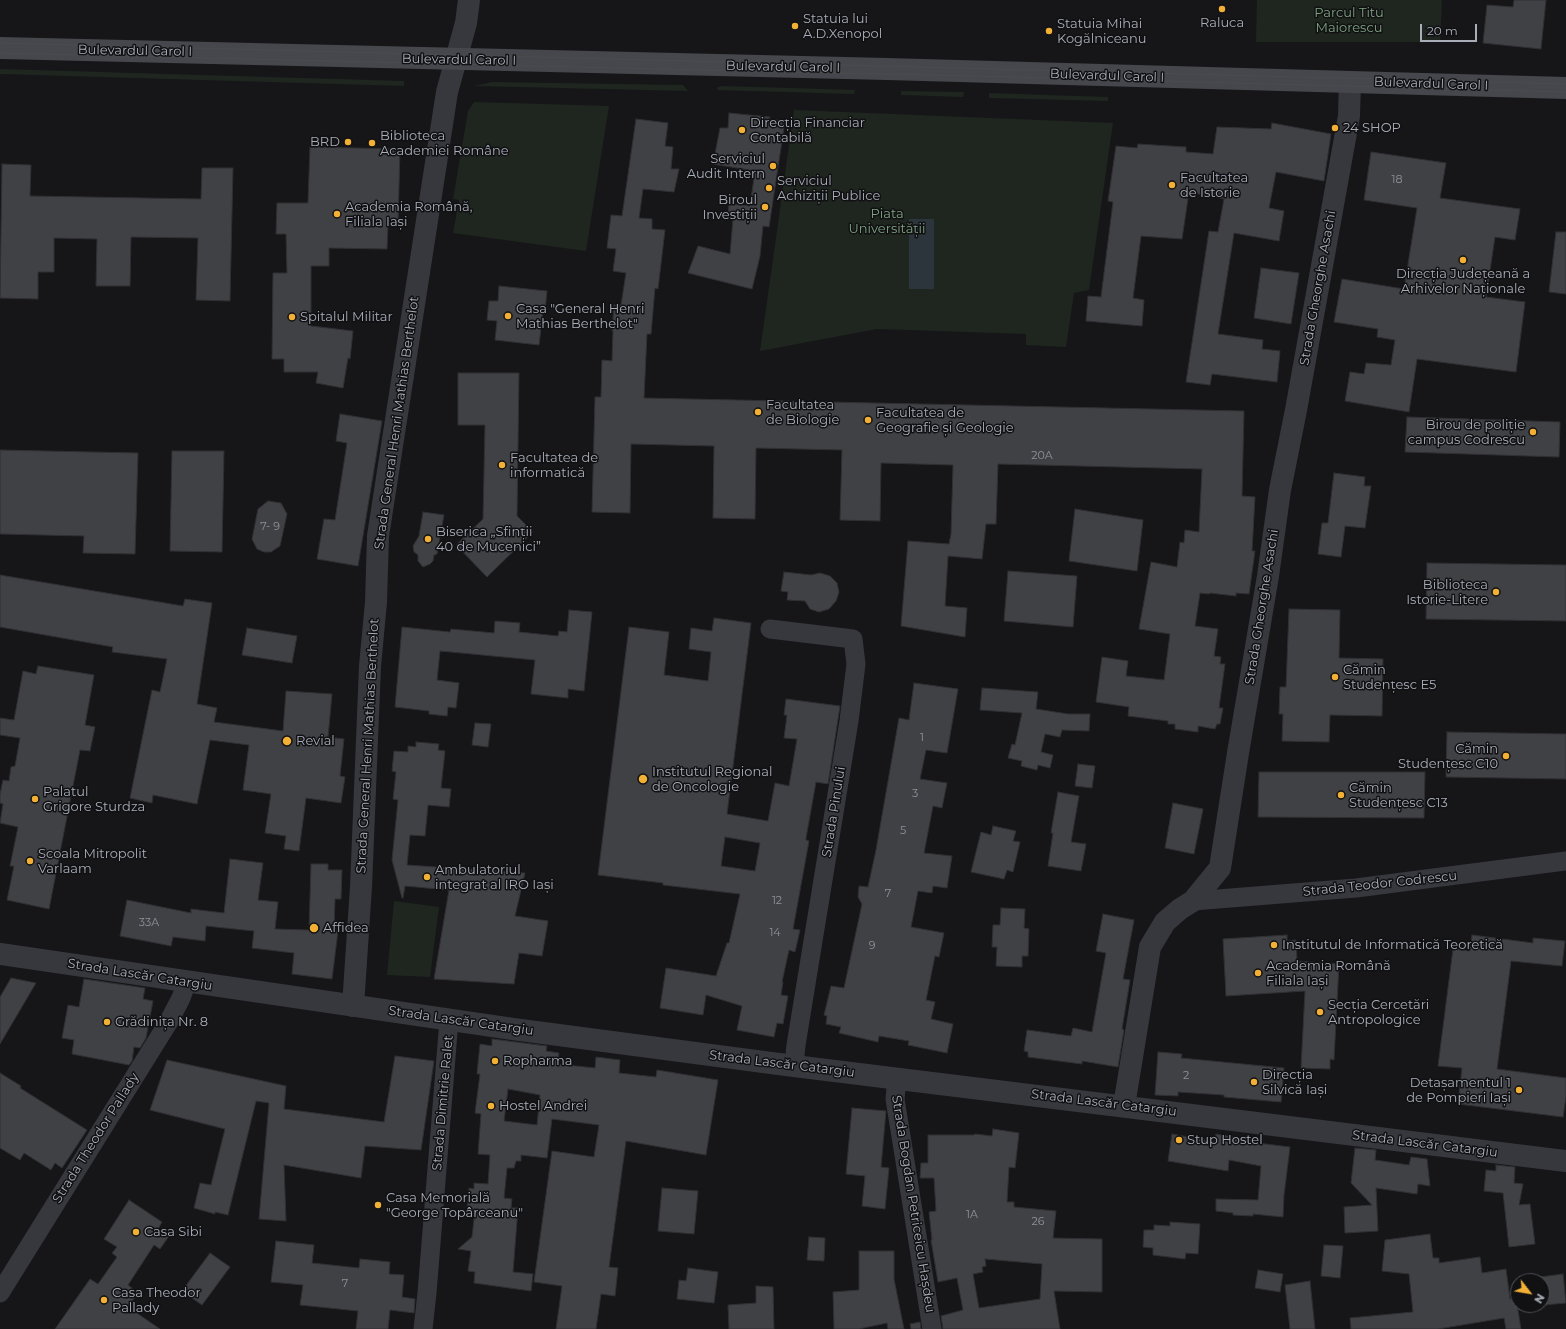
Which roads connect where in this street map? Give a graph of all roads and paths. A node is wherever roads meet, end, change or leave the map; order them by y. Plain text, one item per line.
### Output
1 (469, 0) edge
2 (0, 48) edge
3 (456, 60) junction
4 (1350, 82) junction
5 (1566, 88) edge
6 (770, 630) dead end
7 (1566, 861) edge
8 (1193, 901) junction
9 (0, 954) edge
10 (187, 982) junction
11 (353, 1006) junction
12 (450, 1020) junction
13 (794, 1066) junction
14 (896, 1078) junction
15 (1124, 1106) junction
16 (1566, 1161) edge
17 (0, 1293) edge
18 (423, 1329) edge
19 (932, 1329) edge

1 - 3 street, Strada General Henri Mathias Berthelot
2 - 3 main road, Bulevardul Carol I
3 - 4 main road, Bulevardul Carol I
3 - 11 street, Strada General Henri Mathias Berthelot
4 - 5 main road, Bulevardul Carol I
4 - 8 street, Strada Gheorghe Asachi
6 - 13 street, Strada Pinului
7 - 8 street, Strada Teodor Codrescu
8 - 15 street, Strada Gheorghe Asachi
9 - 10 street, Strada Lascăr Catargiu
10 - 11 street, Strada Lascăr Catargiu
10 - 17 street, Strada Theodor Pallady
11 - 12 street, Strada Lascăr Catargiu
12 - 13 street, Strada Lascăr Catargiu
12 - 18 street, Strada Dimitrie Ralet
13 - 14 street, Strada Lascăr Catargiu
14 - 15 street, Strada Lascăr Catargiu
14 - 19 street, Strada Bogdan Petriceicu Hașdeu
15 - 16 street, Strada Lascăr Catargiu

